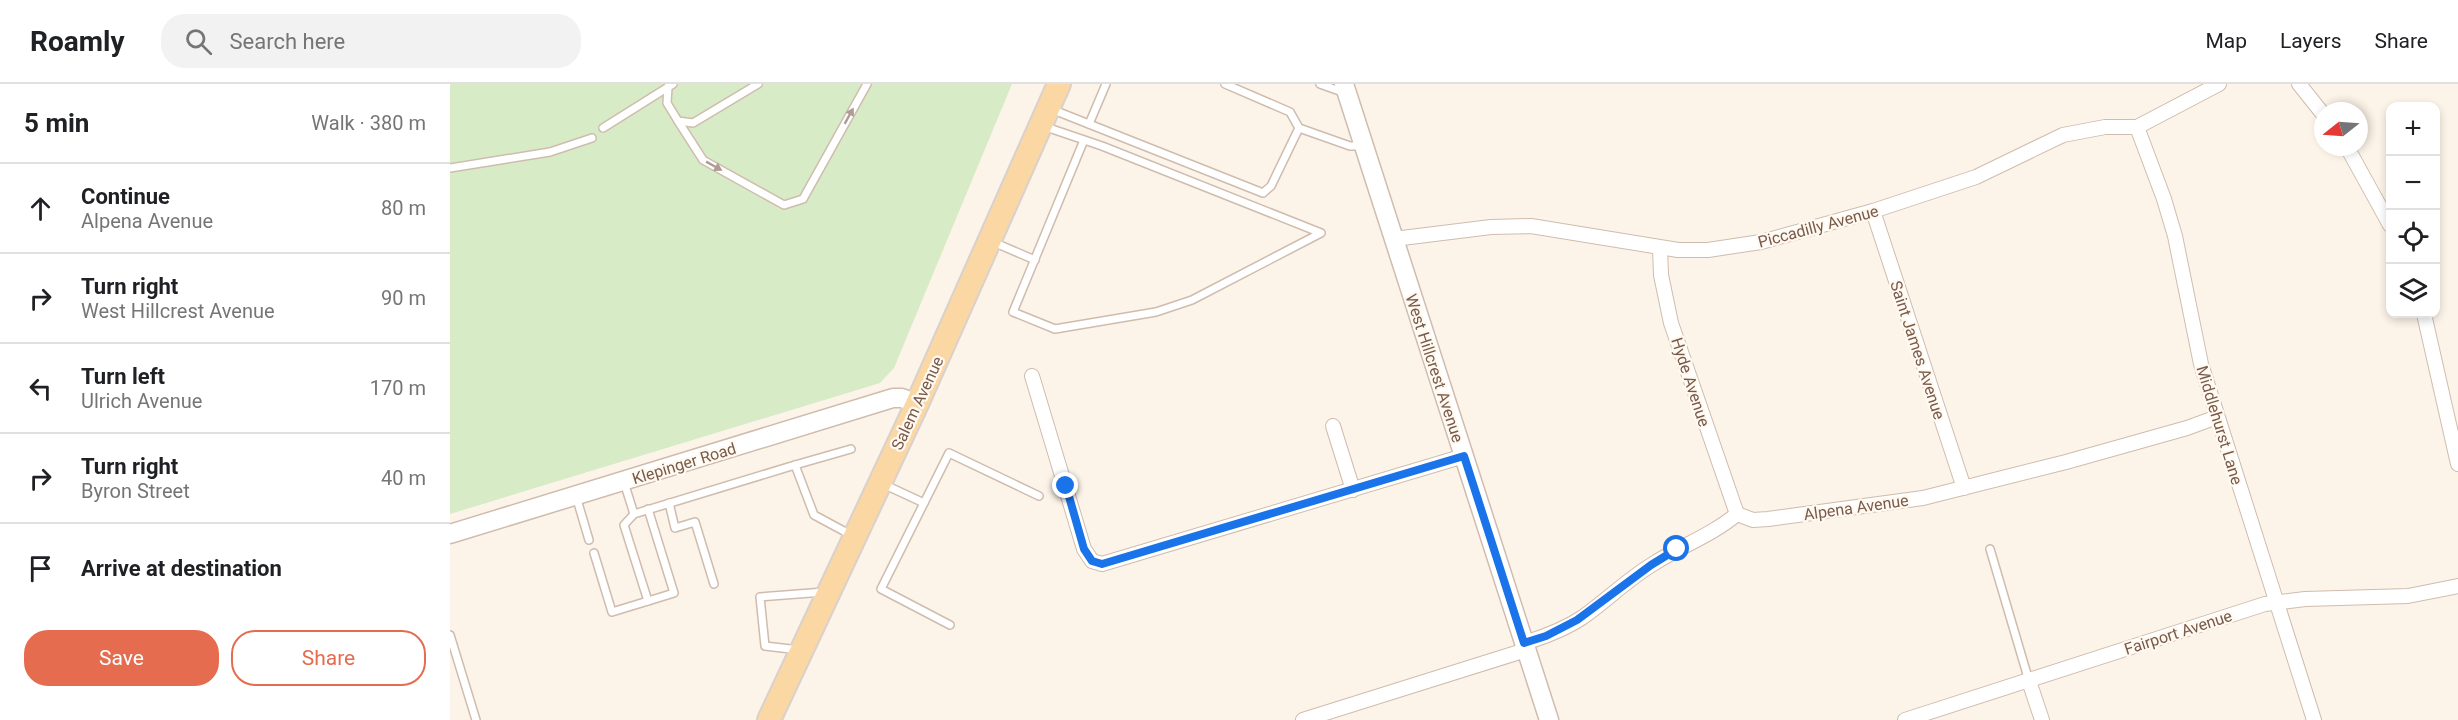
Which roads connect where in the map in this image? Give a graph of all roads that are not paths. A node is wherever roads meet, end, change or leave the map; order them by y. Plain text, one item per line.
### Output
1 (758, 84) edge
2 (867, 84) edge
3 (1059, 84) edge
4 (1107, 84) edge
5 (1226, 84) edge
6 (1320, 84) edge
7 (2218, 84) edge
8 (2299, 84) edge
9 (670, 86) edge
10 (1346, 89) edge
11 (2314, 103) edge
12 (1045, 117) junction
13 (678, 121) junction
14 (1089, 124) junction
15 (2137, 127) junction
16 (603, 128) dead end
17 (1299, 128) junction
18 (592, 138) dead end
19 (1084, 140) junction
20 (1364, 146) junction
21 (2352, 156) edge
22 (450, 168) edge
23 (1873, 211) junction
24 (2386, 216) edge
25 (1394, 239) junction
26 (991, 241) junction
27 (1660, 248) junction
28 (1035, 260) junction
29 (2425, 318) edge
30 (1032, 376) dead end
31 (917, 404) junction
32 (2217, 417) junction
33 (1333, 426) dead end
34 (851, 449) dead end
35 (1464, 456) junction
36 (2458, 464) edge
37 (795, 465) junction
38 (624, 481) junction
39 (880, 483) junction
40 (1964, 488) junction
41 (1353, 490) junction
42 (575, 496) junction
43 (1039, 496) dead end
44 (669, 503) junction
45 (924, 503) junction
46 (648, 509) junction
47 (634, 514) junction
48 (1737, 514) junction
49 (450, 534) edge
50 (855, 537) junction
51 (589, 540) dead end
52 (1989, 549) dead end
53 (594, 554) dead end
54 (714, 584) dead end
55 (2458, 586) edge
56 (830, 592) junction
57 (648, 601) junction
58 (2276, 603) junction
59 (950, 625) dead end
60 (450, 635) edge
61 (1525, 647) junction
62 (802, 650) junction
63 (2029, 681) junction
64 (476, 720) edge
65 (770, 720) edge
66 (1302, 720) edge
67 (1549, 720) edge
68 (1905, 720) edge
69 (2042, 720) edge
70 (2314, 720) edge

1 - 13 lane
13 -> 2 lane
3 - 12 main road, Salem Avenue
4 - 14 lane
5 - 17 lane
6 - 10 lane
7 - 15 street, Piccadilly Avenue
8 - 11 street
9 - 13 lane
9 - 16 lane
10 - 20 street, West Hillcrest Avenue
12 - 14 lane
12 - 19 lane
12 - 26 main road, Salem Avenue
14 - 17 lane
15 - 23 street, Piccadilly Avenue
15 - 32 street, Middlehurst Lane
17 - 20 lane
18 - 22 lane
19 - 28 lane
19 - 28 lane
20 - 25 street, West Hillcrest Avenue
21 - 24 street
23 - 27 street, Piccadilly Avenue
23 - 40 street, Saint James Avenue
25 - 27 street, Piccadilly Avenue
25 - 35 street, West Hillcrest Avenue
26 - 28 lane
26 - 31 main road, Salem Avenue
27 - 48 street, Hyde Avenue
29 - 36 street
30 - 41 street
31 - 38 street, Klepinger Road
31 - 39 main road, Salem Avenue
32 - 40 street, Alpena Avenue
32 - 58 street, Middlehurst Lane
33 - 41 street
34 - 37 lane
35 - 41 street
35 - 61 street, West Hillcrest Avenue
37 - 44 lane
37 - 50 lane
38 - 42 street, Klepinger Road
38 - 47 lane
39 - 45 lane
39 - 50 main road, Salem Avenue
40 - 48 street, Alpena Avenue
42 - 49 street, Klepinger Road
42 - 51 lane
43 - 45 lane
44 - 46 lane
44 - 54 lane
45 - 59 lane
46 - 47 lane
46 - 57 lane
47 - 57 lane
48 - 61 street
50 - 56 main road, Salem Avenue
52 - 63 lane
53 - 57 lane
55 - 58 street, Fairport Avenue
56 - 62 main road, Salem Avenue
56 - 62 lane
58 - 63 street, Fairport Avenue
58 - 70 street, Middlehurst Lane
60 - 64 lane
61 - 66 street
61 - 67 street, West Hillcrest Avenue
62 - 65 main road, Salem Avenue
63 - 68 street, Fairport Avenue
63 - 69 street

